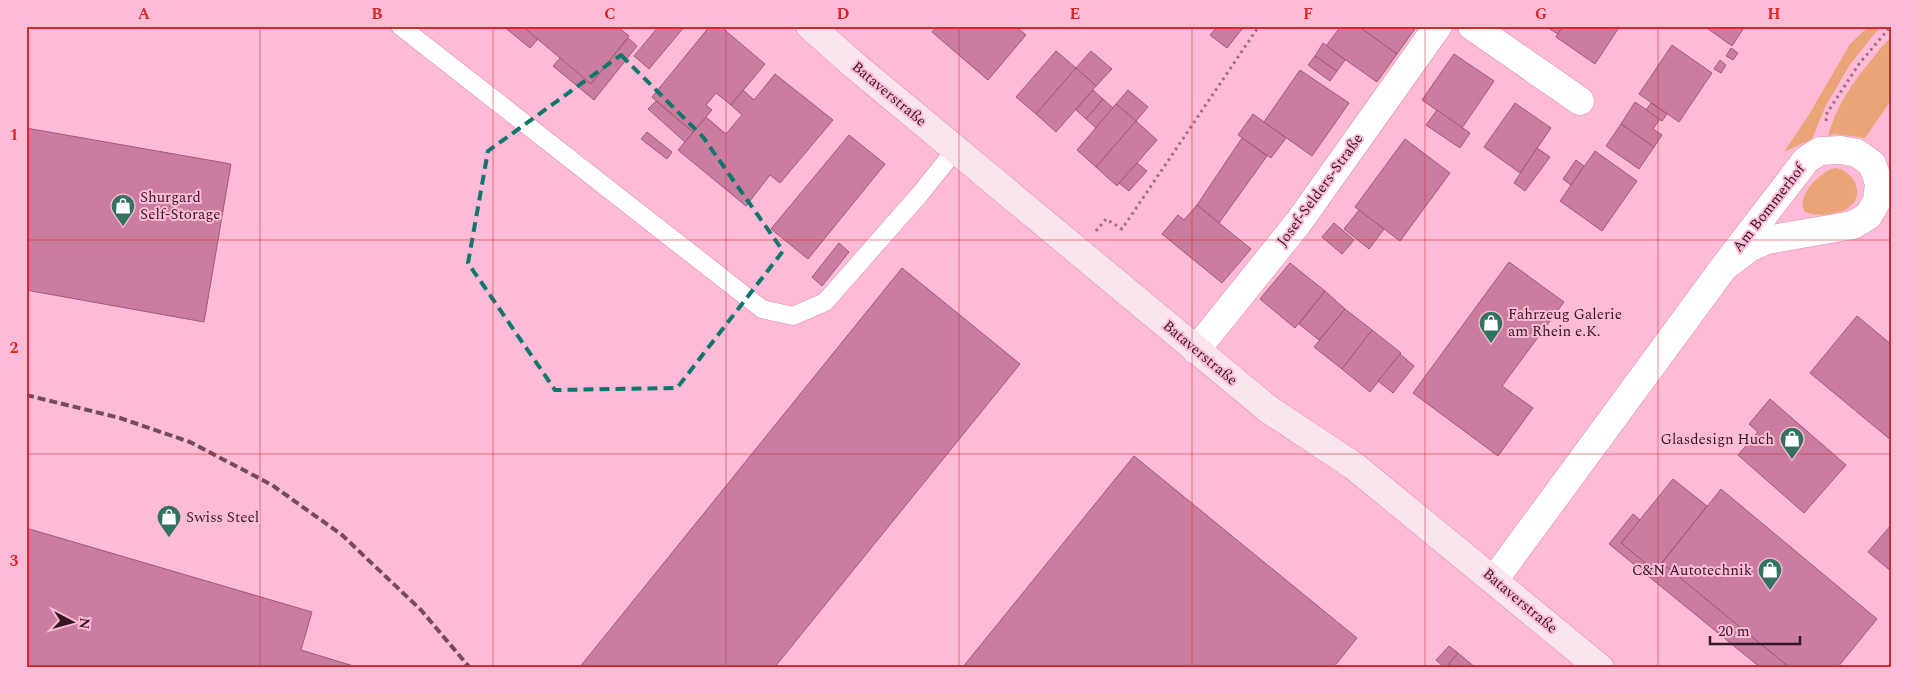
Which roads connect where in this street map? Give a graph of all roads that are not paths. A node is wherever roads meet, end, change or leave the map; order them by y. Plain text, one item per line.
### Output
1 (400, 26) edge
2 (810, 26) edge
3 (1438, 26) edge
4 (1472, 26) edge
5 (1580, 101) dead end
6 (956, 149) junction
7 (1724, 267) junction
8 (1196, 350) junction
9 (1494, 580) junction
10 (1600, 668) edge

1 - 6 lane
2 - 6 street, Bataverstraße
3 - 8 street, Josef-Selders-Straße
4 - 5 street
6 - 8 street, Bataverstraße
7 - 7 street, Am Bommerhof
7 - 9 street, Am Bommerhof
8 - 9 street, Bataverstraße
9 - 10 street, Bataverstraße

